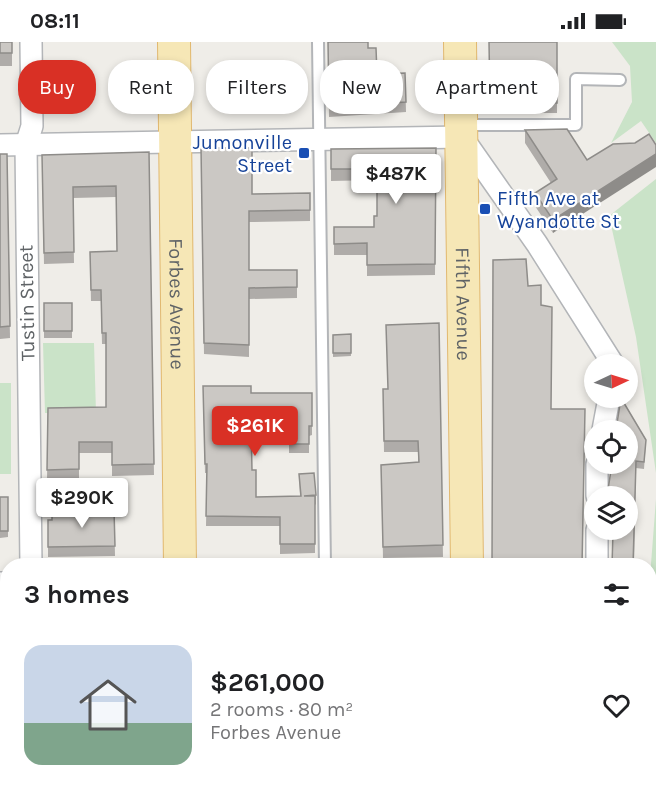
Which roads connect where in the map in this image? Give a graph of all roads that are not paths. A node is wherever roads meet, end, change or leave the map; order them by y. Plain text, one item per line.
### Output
1 (31, 42) edge
2 (174, 42) edge
3 (318, 42) edge
4 (460, 42) edge
5 (621, 80) dead end
6 (462, 131) junction
7 (320, 140) junction
8 (175, 142) junction
9 (0, 145) edge
10 (26, 145) junction
11 (608, 354) edge
12 (597, 540) edge
13 (31, 558) edge
14 (180, 558) edge
15 (325, 558) edge
16 (467, 558) edge
17 (597, 558) edge

1 - 10 street, Tustin Street
2 - 8 main road, Forbes Avenue
3 - 7 lane
4 - 6 main road, Fifth Avenue
5 - 6 lane
6 - 7 street
6 - 11 street
6 - 16 main road, Fifth Avenue
7 - 8 street
7 - 15 lane
8 - 10 street
8 - 14 main road, Forbes Avenue
9 - 10 street
10 - 13 street, Tustin Street
12 - 17 street

